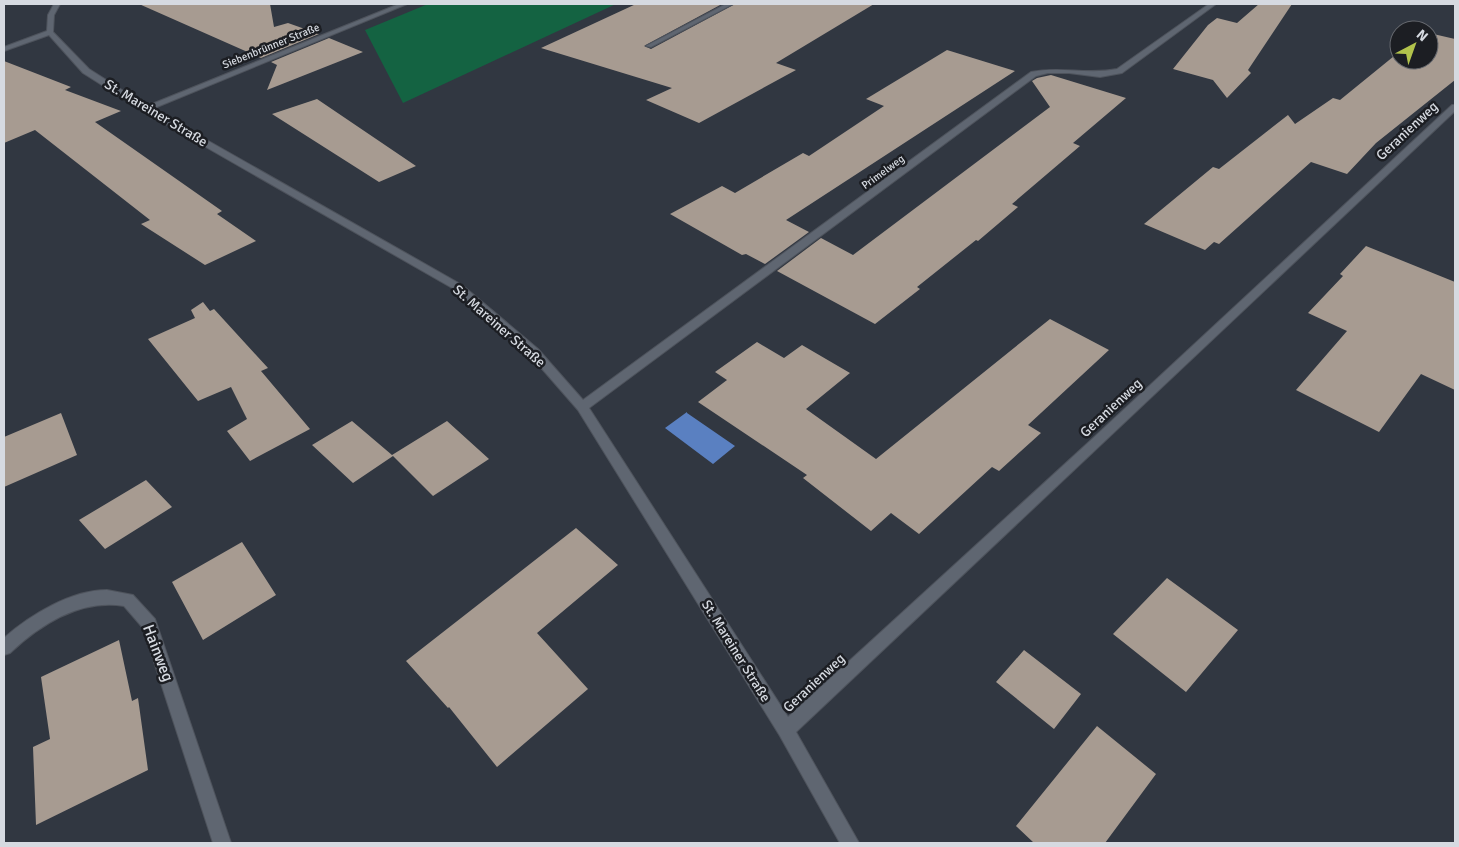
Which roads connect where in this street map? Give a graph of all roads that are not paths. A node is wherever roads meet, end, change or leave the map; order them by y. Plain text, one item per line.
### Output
1 (57, 4) edge
2 (404, 4) edge
3 (730, 4) edge
4 (1213, 4) edge
5 (50, 32) junction
6 (649, 46) dead end
7 (4, 49) edge
8 (1455, 107) edge
9 (146, 109) junction
10 (582, 407) junction
11 (4, 648) edge
12 (786, 730) junction
13 (222, 843) edge
14 (850, 843) edge

1 - 5 street
2 - 9 street, Siebenbrünner Straße
3 - 6 street
4 - 10 street, Primelweg
5 - 7 street
5 - 9 street, St. Mareiner Straße
8 - 12 street, Geranienweg
9 - 10 street, St. Mareiner Straße
10 - 12 street, St. Mareiner Straße
11 - 13 street, Hainweg
12 - 14 street, St. Mareiner Straße

